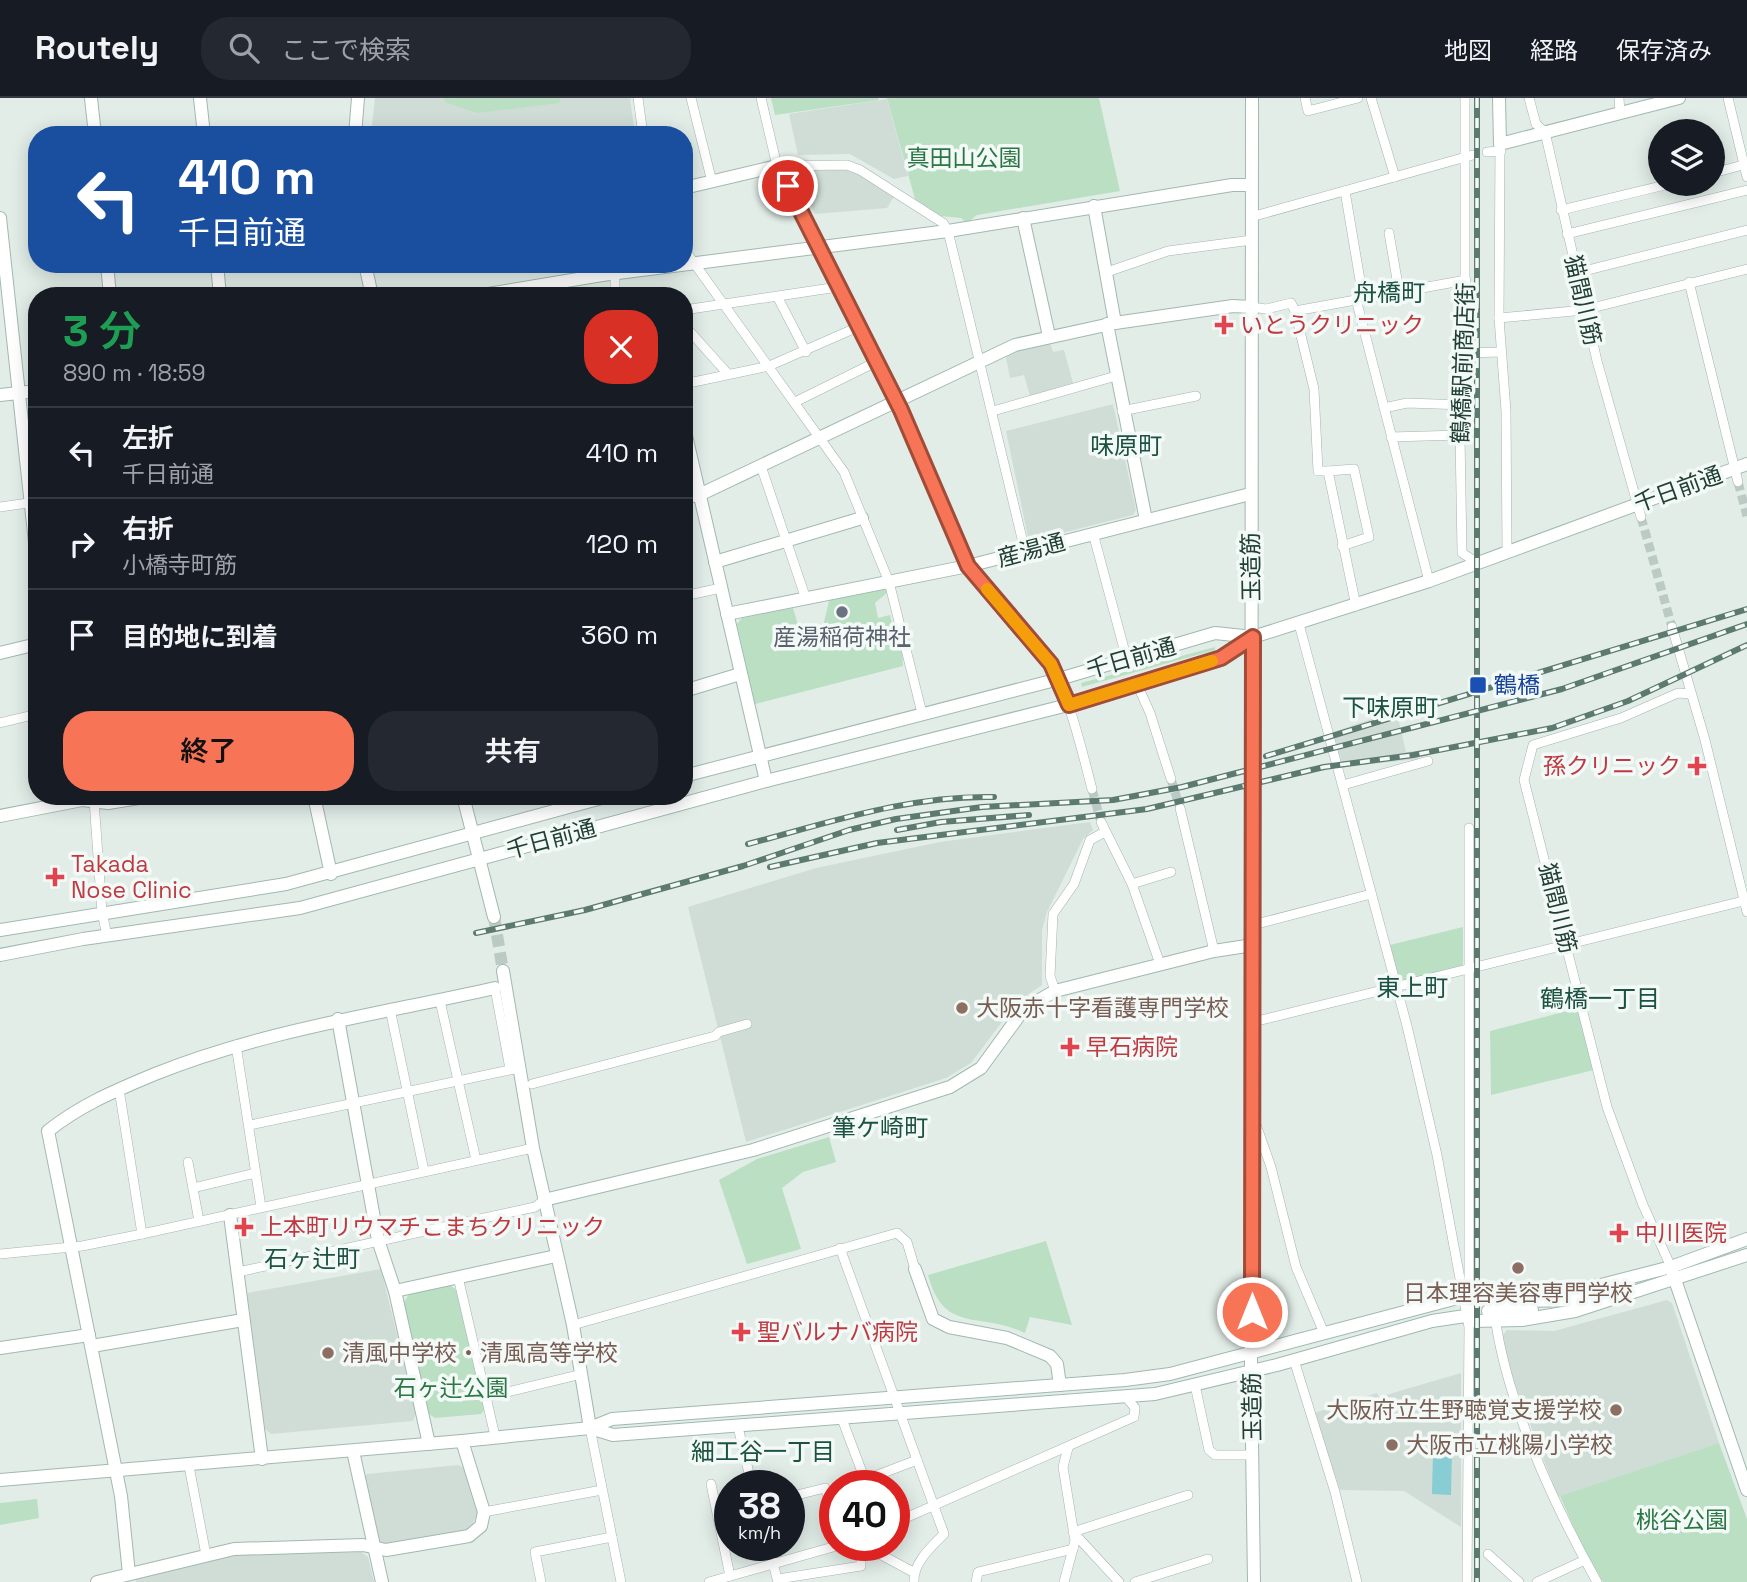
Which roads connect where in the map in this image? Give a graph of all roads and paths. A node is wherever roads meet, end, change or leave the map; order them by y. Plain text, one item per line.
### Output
1 (91, 98) edge
2 (200, 98) edge
3 (358, 98) edge
4 (638, 98) edge
5 (691, 98) edge
6 (761, 98) edge
7 (1251, 98) edge
8 (1305, 98) edge
9 (1358, 98) edge
10 (1371, 98) edge
11 (1465, 98) edge
12 (1499, 98) edge
13 (1529, 98) edge
14 (1619, 98) edge
15 (1679, 98) edge
16 (1728, 98) edge
17 (1620, 113) junction
18 (94, 126) edge
19 (203, 126) edge
20 (356, 126) edge
21 (642, 126) edge
22 (1545, 132) junction
23 (1501, 147) junction
24 (1487, 152) dead end
25 (1469, 155) junction
26 (777, 166) junction
27 (1743, 166) junction
28 (1725, 170) edge
29 (1395, 177) junction
30 (1747, 177) edge
31 (712, 182) junction
32 (1251, 185) junction
33 (693, 186) edge
34 (1648, 189) edge
35 (1747, 190) edge
36 (1345, 191) junction
37 (1094, 206) junction
38 (1561, 210) junction
39 (1251, 217) junction
40 (0, 218) edge
41 (1023, 218) junction
42 (1747, 230) edge
43 (948, 231) junction
44 (1389, 233) dead end
45 (1567, 234) junction
46 (1252, 240) junction
47 (820, 248) junction
48 (693, 260) edge
49 (695, 263) junction
50 (1747, 269) edge
51 (1107, 272) junction
52 (596, 273) edge
53 (1576, 273) junction
54 (1466, 280) junction
55 (1689, 282) junction
56 (530, 287) edge
57 (838, 287) junction
58 (1399, 291) junction
59 (778, 298) junction
60 (1360, 299) junction
61 (724, 304) junction
62 (1251, 307) junction
63 (693, 309) edge
64 (1584, 310) junction
65 (1295, 311) junction
66 (1499, 318) junction
67 (1111, 324) junction
68 (858, 327) junction
69 (693, 335) edge
70 (1049, 336) junction
71 (806, 352) junction
72 (1501, 352) junction
73 (1465, 353) junction
74 (981, 360) junction
75 (876, 362) junction
76 (769, 366) junction
77 (728, 374) junction
78 (1116, 376) junction
79 (693, 382) edge
80 (19, 392) junction
81 (28, 392) edge
82 (0, 395) edge
83 (1196, 397) dead end
84 (896, 401) junction
85 (795, 402) junction
86 (1465, 405) junction
87 (1384, 408) junction
88 (993, 411) junction
89 (1122, 411) junction
90 (1460, 435) junction
91 (821, 437) junction
92 (1391, 437) junction
93 (28, 463) edge
94 (761, 466) junction
95 (1741, 466) edge
96 (693, 469) edge
97 (1328, 471) junction
98 (1738, 482) tunnel mouth
99 (1250, 494) junction
100 (699, 495) junction
101 (693, 496) edge
102 (1638, 503) junction
103 (28, 504) edge
104 (0, 507) edge
105 (1641, 517) tunnel mouth
106 (862, 518) junction
107 (1146, 520) junction
108 (1093, 533) junction
109 (785, 541) junction
110 (1342, 546) junction
111 (1025, 551) junction
112 (1507, 552) junction
113 (715, 562) junction
114 (1478, 563) junction
115 (968, 566) junction
116 (1429, 581) junction
117 (889, 582) junction
118 (721, 588) junction
119 (693, 594) edge
120 (806, 599) junction
121 (1356, 606) junction
122 (727, 614) junction
123 (1299, 624) junction
124 (1672, 627) tunnel mouth
125 (1253, 637) junction
126 (28, 646) edge
127 (0, 653) edge
128 (1127, 660) junction
129 (740, 674) junction
130 (1059, 680) junction
131 (1137, 684) junction
132 (693, 688) edge
133 (1690, 694) junction
134 (1069, 705) junction
135 (922, 713) junction
136 (28, 716) edge
137 (0, 723) edge
138 (760, 755) junction
139 (1428, 761) dead end
140 (693, 774) edge
141 (1171, 779) tunnel mouth
142 (766, 781) junction
143 (1343, 785) junction
144 (1092, 789) tunnel mouth
145 (693, 801) edge
146 (57, 805) edge
147 (95, 805) edge
148 (316, 805) edge
149 (465, 805) edge
150 (577, 805) edge
151 (678, 805) edge
152 (1180, 808) tunnel mouth
153 (0, 816) edge
154 (1101, 822) tunnel mouth
155 (1469, 828) dead end
156 (1104, 833) junction
157 (473, 834) junction
158 (480, 859) junction
159 (1171, 872) dead end
160 (331, 874) junction
161 (1132, 884) junction
162 (1371, 894) junction
163 (1746, 900) edge
164 (102, 912) junction
165 (1747, 912) edge
166 (494, 917) tunnel mouth
167 (1253, 925) junction
168 (0, 930) edge
169 (107, 936) junction
170 (1253, 945) junction
171 (1568, 946) junction
172 (1213, 951) junction
173 (0, 955) edge
174 (1160, 964) junction
175 (1469, 970) junction
176 (503, 971) tunnel mouth
177 (495, 988) joint
178 (1397, 988) junction
179 (1055, 991) junction
180 (440, 1000) junction
181 (390, 1009) junction
182 (338, 1019) junction
183 (1253, 1021) junction
184 (747, 1024) dead end
185 (236, 1045) junction
186 (514, 1069) junction
187 (458, 1081) junction
188 (532, 1084) dead end
189 (119, 1089) junction
190 (408, 1091) junction
191 (351, 1104) junction
192 (1252, 1114) junction
193 (250, 1125) junction
194 (533, 1148) junction
195 (476, 1160) junction
196 (188, 1163) dead end
197 (424, 1171) junction
198 (256, 1173) junction
199 (366, 1183) junction
200 (192, 1188) junction
201 (544, 1200) junction
202 (261, 1207) junction
203 (230, 1215) junction
204 (199, 1221) junction
205 (142, 1234) junction
206 (1747, 1239) edge
207 (377, 1240) junction
208 (69, 1246) junction
209 (840, 1248) junction
210 (0, 1254) edge
211 (1747, 1255) edge
212 (556, 1256) junction
213 (915, 1269) joint
214 (238, 1272) junction
215 (1673, 1273) junction
216 (458, 1278) junction
217 (396, 1291) junction
218 (1466, 1297) junction
219 (1605, 1300) junction
220 (1493, 1307) junction
221 (1468, 1313) junction
222 (243, 1320) junction
223 (573, 1325) junction
224 (1324, 1334) junction
225 (91, 1340) junction
226 (0, 1348) edge
227 (1251, 1353) junction
228 (1294, 1360) junction
229 (1251, 1371) junction
230 (582, 1374) junction
231 (1060, 1385) junction
232 (1195, 1385) junction
233 (488, 1396) junction
234 (1126, 1397) junction
235 (894, 1398) junction
236 (901, 1415) junction
237 (842, 1419) junction
238 (590, 1427) junction
239 (738, 1427) junction
240 (495, 1436) junction
241 (462, 1441) junction
242 (429, 1444) junction
243 (1068, 1448) junction
244 (353, 1451) junction
245 (1253, 1455) junction
246 (262, 1459) junction
247 (917, 1461) junction
248 (189, 1466) junction
249 (748, 1470) edge
250 (861, 1470) edge
251 (892, 1470) edge
252 (116, 1471) junction
253 (0, 1480) edge
254 (711, 1484) dead end
255 (601, 1490) junction
256 (1747, 1490) edge
257 (1188, 1495) dead end
258 (933, 1505) junction
259 (484, 1512) junction
260 (910, 1516) edge
261 (1073, 1532) junction
262 (612, 1537) junction
263 (373, 1548) junction
264 (1073, 1549) junction
265 (819, 1551) edge
266 (1488, 1554) dead end
267 (206, 1555) junction
268 (1208, 1559) dead end
269 (1585, 1560) junction
270 (861, 1561) edge
271 (888, 1561) edge
272 (773, 1563) junction
273 (129, 1574) junction
274 (730, 1576) junction
275 (914, 1577) edge
276 (716, 1581) edge
277 (778, 1581) edge
278 (99, 1582) edge
279 (382, 1582) edge
280 (541, 1582) edge
281 (621, 1582) edge
282 (976, 1582) edge
283 (1064, 1582) edge
284 (1119, 1582) edge
285 (1135, 1582) edge
286 (1254, 1582) edge
287 (1357, 1582) edge
288 (1467, 1582) edge
289 (1519, 1582) edge
290 (1537, 1582) edge
291 (1597, 1582) edge

1 - 18 street
2 - 19 street
3 - 20 street
4 - 21 street
5 - 31 street
6 - 26 street
7 - 32 street, 玉造筋
8 - 9 street
10 - 29 street
11 - 25 street, 鶴橋駅前商店街
12 - 23 street
13 - 22 street, 猫間川筋
14 - 17 street
15 - 17 street
16 - 27 street
17 - 22 street
22 - 23 street
22 - 38 street, 猫間川筋
23 - 24 street
23 - 66 street
25 - 29 street
25 - 54 street, 鶴橋駅前商店街
26 - 31 street
26 - 43 street
26 - 47 street
27 - 28 street
27 - 30 street
29 - 36 street
31 - 33 street
32 - 37 street
32 - 39 street, 玉造筋
34 - 38 street
35 - 45 street
36 - 39 street
36 - 60 street
37 - 41 street
37 - 51 street
38 - 45 street, 猫間川筋
39 - 46 street, 玉造筋
40 - 80 street
41 - 43 street
41 - 70 street
42 - 53 street
43 - 47 street
43 - 74 street
44 - 58 street
45 - 53 street, 猫間川筋
46 - 51 street
46 - 62 street, 玉造筋
47 - 49 street
47 - 57 street
48 - 49 street
49 - 61 street
50 - 55 street
51 - 67 street
52 - 56 street
53 - 64 street, 猫間川筋
54 - 58 street
54 - 73 street, 鶴橋駅前商店街
55 - 64 street
55 - 95 street
57 - 59 street
57 - 68 street
58 - 60 street
59 - 61 street
59 - 71 street
60 - 65 street
60 - 87 street
61 - 63 street
61 - 76 street
62 - 65 street
62 - 67 street
62 - 99 street, 玉造筋
64 - 66 street
64 - 102 street, 猫間川筋
65 - 97 street
66 - 72 street
67 - 70 street
67 - 78 street
68 - 71 street
68 - 75 street
69 - 77 street
70 - 74 street
71 - 76 street
72 - 73 street
72 - 112 street
73 - 86 street, 鶴橋駅前商店街
74 - 84 street
74 - 88 street
75 - 84 street
75 - 85 street
76 - 77 street
76 - 85 street
77 - 79 street
78 - 88 street
78 - 89 street
80 - 81 street
80 - 82 street
80 - 93 street
83 - 89 street
84 - 91 street
84 - 115 street
85 - 91 street
86 - 87 street
86 - 90 street, 鶴橋駅前商店街
87 - 92 street
88 - 111 street
89 - 107 street
90 - 92 street
90 - 114 street, 鶴橋駅前商店街
91 - 94 street
91 - 106 street
92 - 116 street
94 - 100 street
94 - 109 street
95 - 98 street
95 - 102 street, 千日前通
96 - 100 street
97 - 110 street
97 - 110 street
99 - 107 street, 産湯通
99 - 125 street, 玉造筋
100 - 101 street
100 - 113 street
102 - 105 street, 猫間川筋
102 - 112 street, 千日前通
103 - 104 street
106 - 109 street
106 - 117 street
107 - 108 street, 産湯通
108 - 111 street, 産湯通
108 - 128 street
109 - 113 street
109 - 120 street
110 - 121 street
111 - 115 street, 産湯通
112 - 114 street, 千日前通
113 - 118 street
114 - 116 street, 千日前通
115 - 117 street, 産湯通
115 - 130 street
116 - 121 street, 千日前通
117 - 120 street, 産湯通
117 - 135 street
118 - 119 street
118 - 122 street
120 - 122 street, 産湯通
121 - 123 street, 千日前通
122 - 129 street
123 - 125 street, 千日前通
123 - 143 street
124 - 133 street
125 - 128 street, 千日前通
125 - 131 street, 千日前通
125 - 167 street, 玉造筋
126 - 127 street
128 - 130 street, 千日前通
129 - 132 street
129 - 138 street
130 - 134 street
130 - 135 street, 千日前通
131 - 134 street, 千日前通
131 - 141 street
133 - 163 street
133 - 171 street, 猫間川筋
134 - 142 street, 千日前通
134 - 144 street
135 - 138 street, 千日前通
136 - 137 street
138 - 140 street, 千日前通
138 - 142 street
139 - 143 street
142 - 145 street, 千日前通
143 - 162 street
146 - 153 street
147 - 164 street
148 - 160 street
149 - 157 street
150 - 157 street, 千日前通
151 - 158 street, 千日前通
152 - 172 street
154 - 156 street
155 - 175 street
156 - 161 street
156 - 179 street
157 - 158 street
157 - 160 street, 千日前通
158 - 166 street
158 - 169 street, 千日前通
159 - 161 street
160 - 164 street, 千日前通
161 - 174 street
162 - 167 street
162 - 178 street
163 - 165 street
163 - 171 street
164 - 168 street, 千日前通
164 - 169 street
167 - 170 street, 玉造筋
169 - 173 street, 千日前通
170 - 172 street
170 - 183 street, 玉造筋
171 - 175 street
171 - 215 street, 猫間川筋
172 - 174 street
174 - 179 street
175 - 178 street
175 - 218 street
176 - 186 street
177 - 180 street
177 - 186 street
178 - 183 street
178 - 218 street
179 - 201 street
180 - 181 street
180 - 187 street
181 - 182 street
181 - 190 street
182 - 185 street
182 - 191 street
183 - 192 street, 玉造筋
184 - 188 street
185 - 189 street
185 - 193 street
186 - 187 street
186 - 194 street
187 - 190 street
187 - 195 street
189 - 205 street
189 - 208 street
190 - 191 street
190 - 197 street
191 - 193 street
191 - 199 street
192 - 224 street
192 - 227 street, 玉造筋
193 - 198 street
194 - 195 street
194 - 201 street
195 - 197 street
196 - 200 street
197 - 199 street
198 - 200 street
198 - 202 street
199 - 202 street
199 - 207 street
200 - 204 street
201 - 207 street
201 - 212 street
202 - 203 street
203 - 204 street
203 - 214 street
204 - 205 street
205 - 208 street
206 - 215 street
207 - 214 street
207 - 217 street
208 - 210 street
208 - 225 street
209 - 213 street
209 - 223 street
209 - 235 street
211 - 215 street
212 - 216 street
212 - 223 street
213 - 231 street
214 - 222 street
215 - 219 street
215 - 220 street
215 - 256 street, 猫間川筋
216 - 217 street
216 - 233 street
217 - 242 street
218 - 220 street
218 - 221 street
218 - 224 street
219 - 220 street
219 - 220 street
220 - 221 street
220 - 269 street
221 - 228 street
221 - 288 street
222 - 225 street
222 - 246 street
223 - 230 street
224 - 227 street
225 - 226 street
225 - 252 street
227 - 229 street, 玉造筋
227 - 231 street
228 - 229 street
228 - 287 street
229 - 232 street
229 - 245 street, 玉造筋
230 - 233 street
230 - 238 street
231 - 235 street
232 - 234 street
232 - 245 street
233 - 240 street
234 - 236 street
234 - 243 street
235 - 236 street
235 - 238 street
236 - 237 street
236 - 247 street
237 - 239 street
237 - 250 street
238 - 239 street
238 - 240 street
238 - 255 street
239 - 249 street
240 - 241 street
241 - 242 street
241 - 259 street
242 - 244 street
243 - 258 street
243 - 261 street
244 - 246 street
244 - 263 street
245 - 286 street, 玉造筋
246 - 248 street
247 - 251 street
247 - 258 street
248 - 252 street
248 - 267 street
252 - 253 street
252 - 273 street
254 - 274 street
255 - 259 street
255 - 262 street
257 - 261 street
258 - 260 street
258 - 275 street
259 - 263 street
261 - 264 street
261 - 284 street
262 - 280 street
262 - 281 street
263 - 267 street
263 - 279 street
264 - 282 street
264 - 283 street
265 - 272 street
266 - 289 street
267 - 273 street
268 - 285 street
269 - 290 street
269 - 291 street
270 - 277 street
271 - 275 street
272 - 274 street
272 - 277 street
273 - 278 street
274 - 276 street

